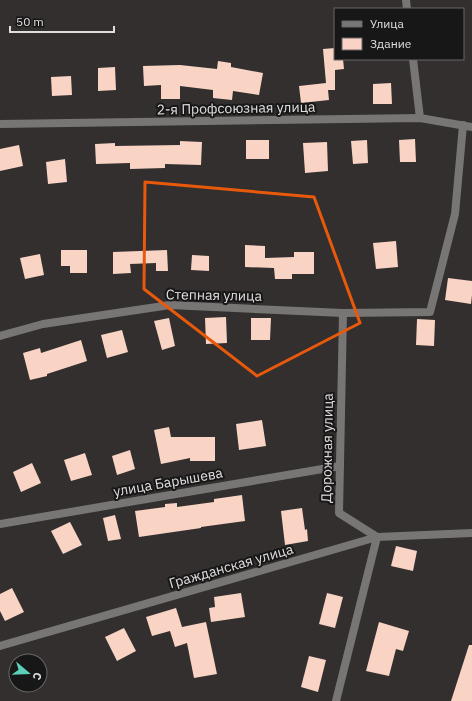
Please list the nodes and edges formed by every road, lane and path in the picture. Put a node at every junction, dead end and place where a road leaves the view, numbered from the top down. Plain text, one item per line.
1 (413, 60) edge
2 (420, 118) junction
3 (0, 124) edge
4 (463, 125) junction
5 (472, 127) edge
6 (343, 312) junction
7 (0, 336) edge
8 (340, 466) junction
9 (0, 524) edge
10 (472, 532) edge
11 (377, 537) junction
12 (0, 646) edge
13 (336, 701) edge

1 - 2 street
2 - 3 street, 2-я Профсоюзная улица
2 - 4 street, 2-я Профсоюзная улица
4 - 5 street, 2-я Профсоюзная улица
4 - 6 street, Степная улица
6 - 7 street, Степная улица
6 - 8 street, Дорожная улица
8 - 9 street, улица Барышева
8 - 11 street, Дорожная улица
10 - 11 street, Гражданская улица
11 - 12 street, Гражданская улица
11 - 13 street

